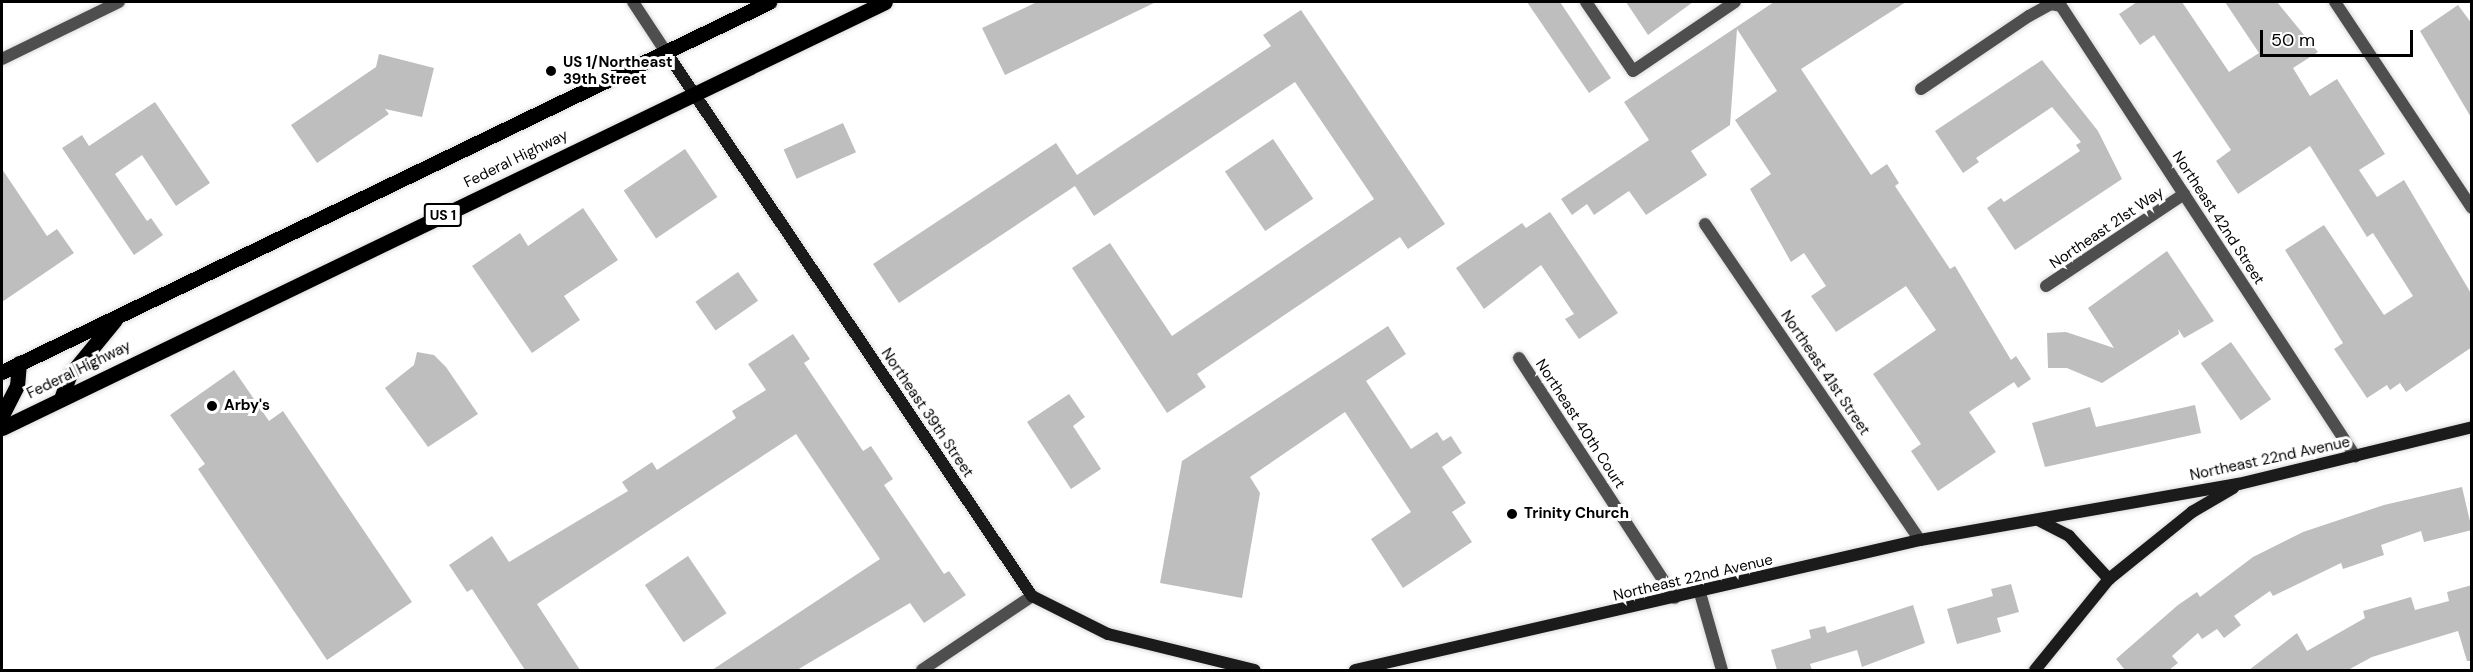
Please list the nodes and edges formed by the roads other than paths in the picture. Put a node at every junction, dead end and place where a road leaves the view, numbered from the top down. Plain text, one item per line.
1 (119, 2) edge
2 (633, 2) edge
3 (769, 2) edge
4 (885, 2) edge
5 (1586, 2) edge
6 (1735, 2) edge
7 (2335, 2) edge
8 (666, 52) junction
9 (2, 59) edge
10 (1921, 89) dead end
11 (694, 93) junction
12 (2184, 194) junction
13 (2472, 208) edge
14 (1705, 224) dead end
15 (2046, 286) dead end
16 (122, 314) junction
17 (1519, 358) dead end
18 (19, 363) junction
19 (2, 372) edge
20 (62, 399) junction
21 (2, 415) edge
22 (2472, 427) edge
23 (2, 428) edge
24 (2355, 456) junction
25 (2240, 484) junction
26 (2038, 520) junction
27 (1920, 540) junction
28 (2109, 579) junction
29 (1700, 593) junction
30 (1032, 596) junction
31 (1675, 598) junction
32 (922, 670) edge
33 (1255, 670) edge
34 (1355, 670) edge
35 (1722, 670) edge
36 (2035, 670) edge

1 - 9 street
2 - 8 street
3 - 8 main road, Federal Highway
4 - 11 main road, Federal Highway / US 1
5 - 6 street
7 - 13 street
8 - 11 street, Northeast 39th Street
8 - 16 main road, Federal Highway
10 - 12 street, Northeast 42nd Street
11 - 20 main road, Federal Highway / US 1
11 - 30 street, Northeast 39th Street
12 - 15 street, Northeast 21st Way
12 - 24 street, Northeast 42nd Street
14 - 27 street, Northeast 41st Street
16 - 18 main road, Federal Highway
16 - 20 main road
17 - 31 street, Northeast 40th Court
18 - 19 main road, Federal Highway
18 - 21 main road
20 - 23 main road, Federal Highway / US 1
22 - 24 street, Northeast 22nd Avenue
24 - 25 street, Northeast 22nd Avenue
25 - 26 street, Northeast 22nd Avenue
25 - 28 street
26 - 27 street, Northeast 22nd Avenue
26 - 28 street
27 - 29 street, Northeast 22nd Avenue
28 - 36 street
29 - 31 street, Northeast 22nd Avenue
29 - 35 street
30 - 32 street
30 - 33 street, Northeast 39th Street
31 - 34 street, Northeast 22nd Avenue

